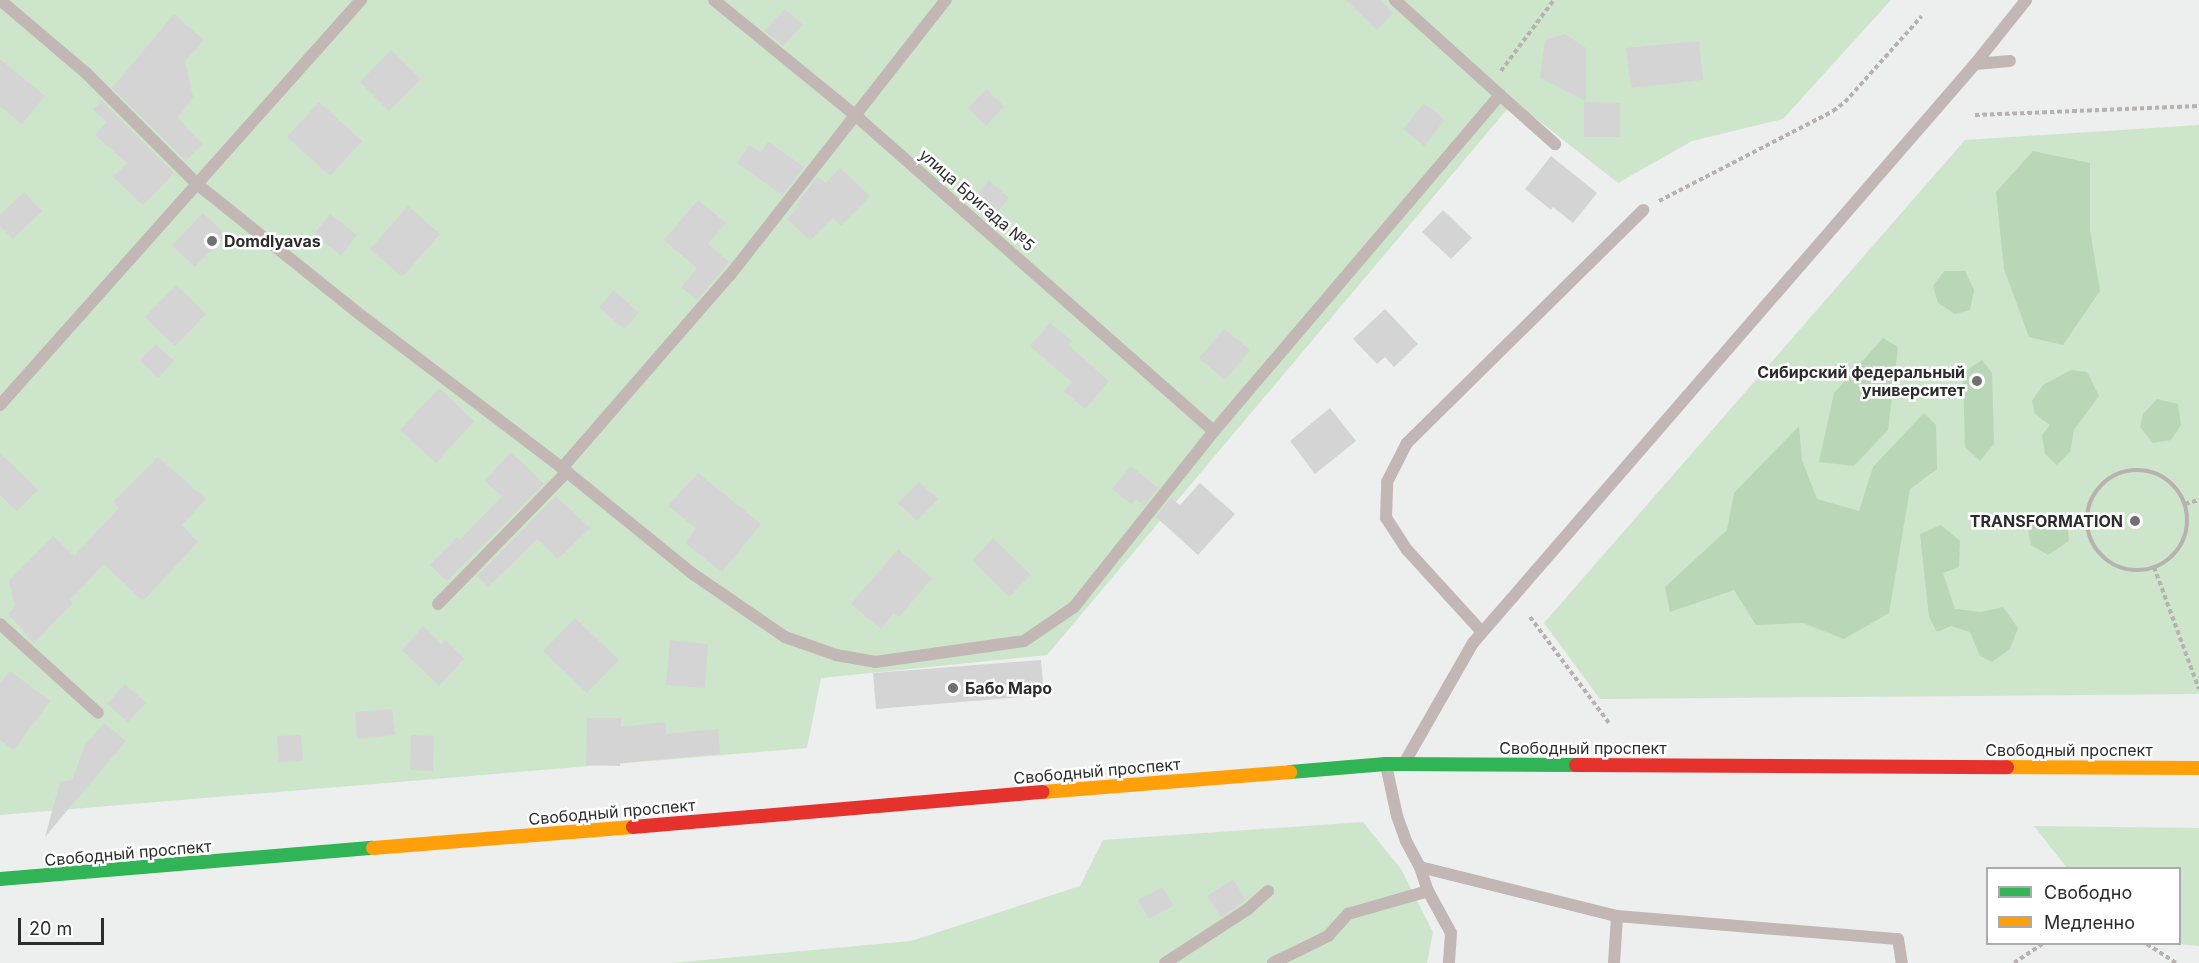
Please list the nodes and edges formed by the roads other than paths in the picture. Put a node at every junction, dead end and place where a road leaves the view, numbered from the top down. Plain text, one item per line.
1 (0, 0) edge
2 (360, 0) edge
3 (714, 0) edge
4 (946, 0) edge
5 (1395, 0) edge
6 (2026, 0) edge
7 (2010, 61) dead end
8 (1975, 64) junction
9 (1500, 95) junction
10 (855, 115) junction
11 (1555, 144) dead end
12 (197, 184) junction
13 (1643, 210) road end
14 (0, 405) edge
15 (1214, 430) junction
16 (564, 470) junction
17 (438, 604) dead end
18 (0, 624) edge
19 (1482, 632) junction
20 (98, 713) dead end
21 (1386, 764) junction
22 (1404, 764) junction
23 (2199, 768) edge
24 (1420, 867) junction
25 (0, 879) edge
26 (1268, 891) dead end
27 (1428, 891) junction
28 (1617, 916) junction
29 (1165, 963) edge
30 (1273, 963) edge
31 (1449, 963) edge
32 (1614, 963) edge
33 (1902, 963) edge

1 - 12 lane
2 - 12 lane
3 - 10 lane, улица Бригада №5
4 - 10 lane
5 - 9 lane
6 - 8 lane
7 - 8 lane
8 - 19 lane
9 - 11 lane
9 - 15 lane
10 - 15 lane, улица Бригада №5
10 - 16 lane
12 - 14 lane
12 - 16 lane
13 - 19 lane
15 - 16 lane
16 - 17 lane
18 - 20 lane
19 - 22 lane
21 - 22 main road, Свободный проспект
21 - 24 lane
21 - 25 main road, Свободный проспект
22 - 23 main road, Свободный проспект
24 - 27 lane
24 - 28 lane
26 - 29 lane
27 - 30 lane
27 - 31 lane
28 - 32 lane
28 - 33 lane

